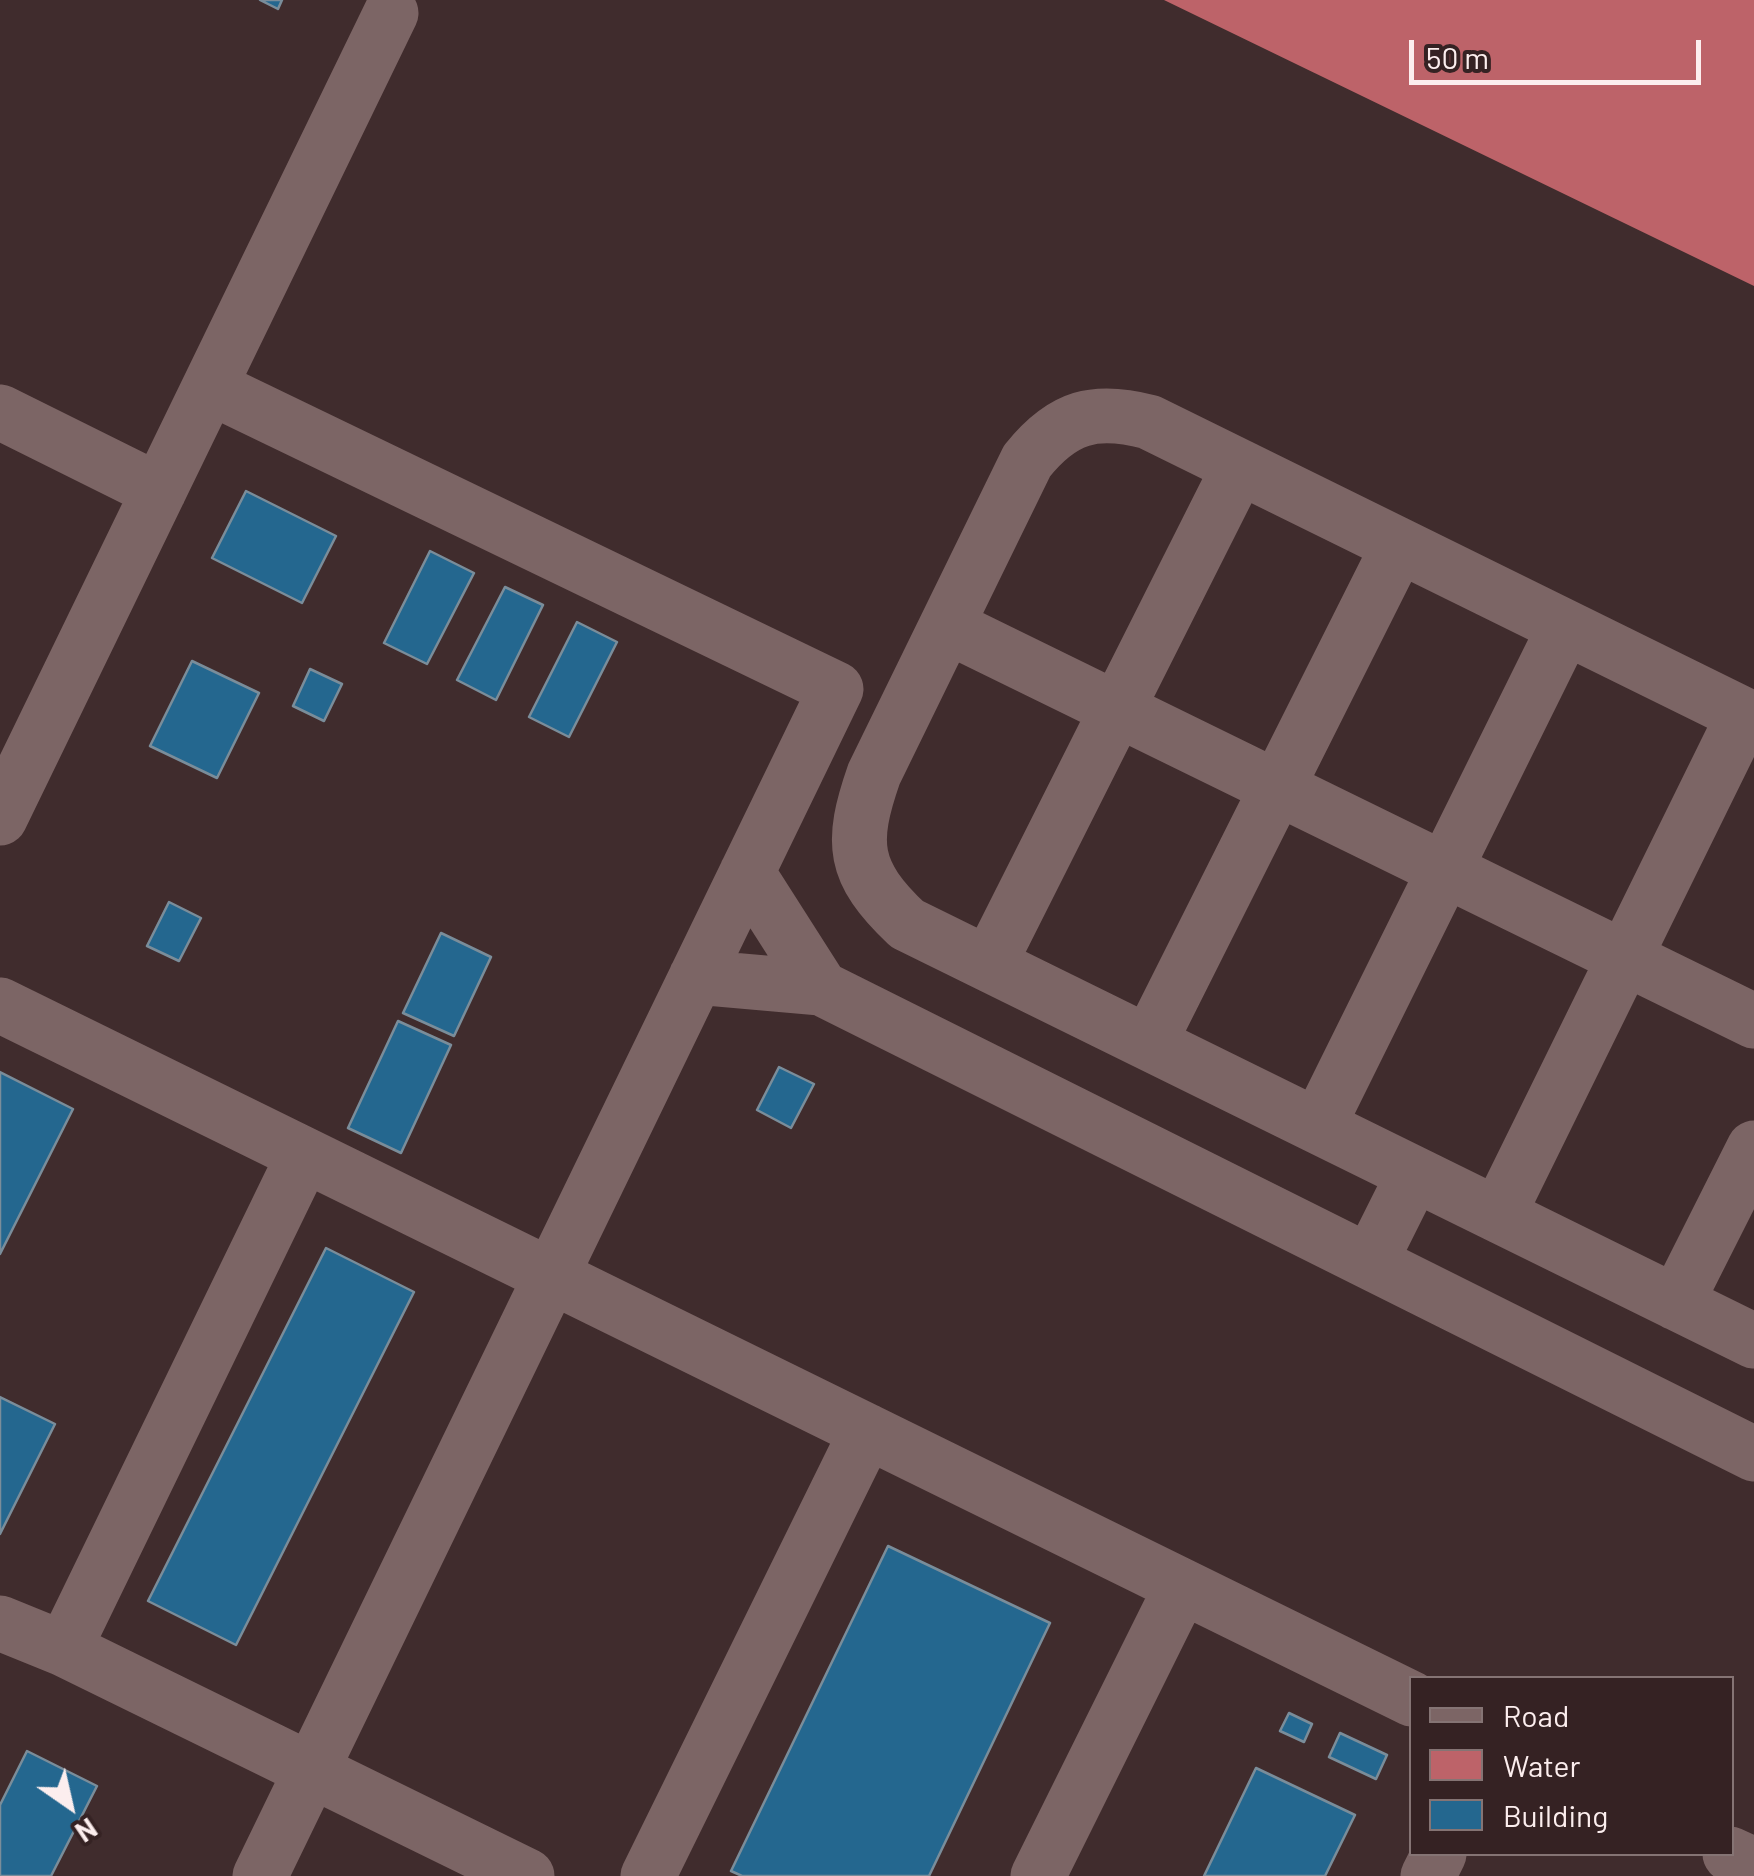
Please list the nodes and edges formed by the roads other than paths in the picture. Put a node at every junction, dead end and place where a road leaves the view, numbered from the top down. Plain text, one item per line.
1 (391, 13) dead end
2 (210, 387) junction
3 (0, 412) edge
4 (1238, 467) junction
5 (158, 491) junction
6 (1398, 545) junction
7 (947, 626) junction
8 (1565, 627) junction
9 (836, 689) junction
10 (1117, 709) junction
11 (1749, 718) edge
12 (900, 720) junction
13 (1277, 788) junction
14 (0, 818) edge
15 (1444, 870) junction
16 (747, 872) junction
17 (1625, 958) junction
18 (990, 964) junction
19 (696, 977) junction
20 (820, 988) junction
21 (0, 1004) edge
22 (1754, 1022) edge
23 (1148, 1043) junction
24 (1318, 1126) junction
25 (1754, 1148) edge
26 (304, 1154) junction
27 (1414, 1174) junction
28 (1498, 1215) junction
29 (1370, 1262) junction
30 (551, 1276) junction
31 (1676, 1303) junction
32 (1754, 1342) edge
33 (867, 1431) junction
34 (1754, 1454) edge
35 (1182, 1586) junction
36 (0, 1623) edge
37 (64, 1649) junction
38 (1409, 1697) edge
39 (311, 1772) junction
40 (260, 1876) edge
41 (527, 1876) edge
42 (648, 1876) edge
43 (1038, 1876) edge

1 - 2 lane
2 - 5 lane
2 - 9 lane
3 - 5 lane
4 - 6 lane
4 - 7 lane
4 - 10 lane
5 - 14 lane
6 - 8 lane
6 - 13 lane
7 - 10 lane
7 - 12 lane
8 - 11 lane
8 - 15 lane
9 - 12 lane
9 - 16 lane
10 - 13 lane
10 - 18 lane
11 - 17 lane
12 - 18 lane
13 - 15 lane
13 - 23 lane
15 - 17 lane
15 - 24 lane
16 - 19 lane
16 - 20 lane
17 - 22 lane
17 - 28 lane
18 - 23 lane
19 - 20 lane
19 - 30 lane
20 - 29 lane
21 - 26 lane
23 - 24 lane
24 - 27 lane
25 - 31 lane
26 - 30 lane
26 - 37 lane
27 - 28 lane
27 - 29 lane
28 - 31 lane
29 - 34 lane
30 - 33 lane
30 - 39 lane
31 - 32 lane
33 - 35 lane
33 - 42 lane
35 - 38 lane
35 - 43 lane
36 - 37 lane
37 - 39 lane
39 - 40 lane
39 - 41 lane

